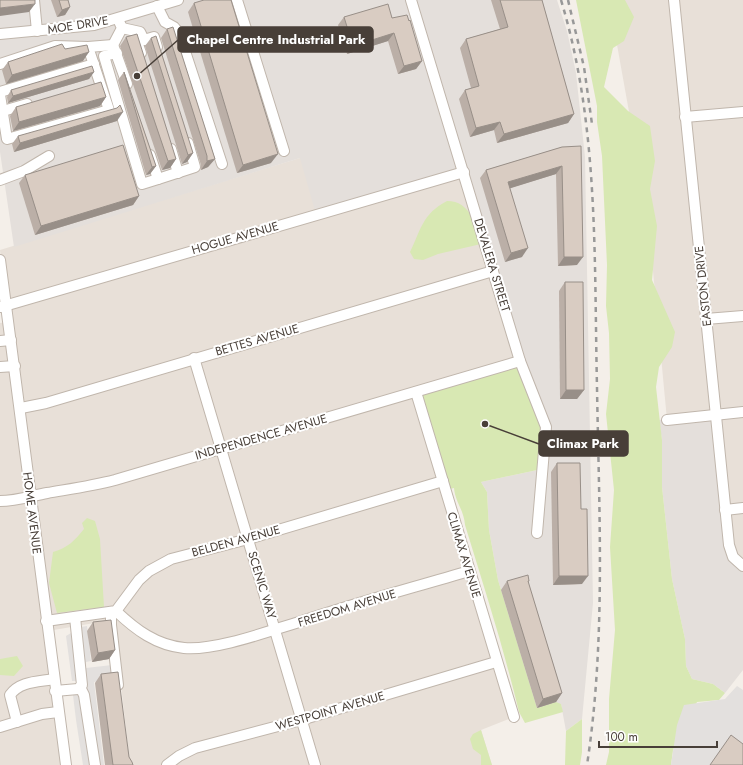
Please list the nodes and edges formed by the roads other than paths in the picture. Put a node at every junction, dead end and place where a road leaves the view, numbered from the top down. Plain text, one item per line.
1 (34, 0) edge
2 (237, 0) edge
3 (412, 0) edge
4 (674, 0) edge
5 (173, 1) edge
6 (157, 6) junction
7 (120, 23) junction
8 (37, 31) junction
9 (0, 34) edge
10 (144, 40) junction
11 (88, 47) junction
12 (115, 49) junction
13 (161, 59) edge
14 (0, 64) edge
15 (94, 64) junction
16 (144, 64) edge
17 (0, 92) edge
18 (0, 95) edge
19 (131, 97) edge
20 (40, 100) edge
21 (3, 111) junction
22 (743, 112) edge
23 (686, 117) junction
24 (184, 131) edge
25 (167, 136) edge
26 (146, 142) edge
27 (284, 151) dead end
28 (49, 156) dead end
29 (222, 164) dead end
30 (464, 172) junction
31 (178, 173) junction
32 (158, 179) junction
33 (0, 180) edge
34 (0, 267) edge
35 (493, 271) junction
36 (3, 306) edge
37 (743, 316) edge
38 (706, 319) junction
39 (11, 340) junction
40 (0, 341) edge
41 (194, 358) junction
42 (520, 360) junction
43 (15, 366) junction
44 (0, 367) edge
45 (416, 392) junction
46 (21, 408) junction
47 (743, 412) edge
48 (715, 414) junction
49 (666, 420) dead end
50 (221, 449) junction
51 (443, 481) junction
52 (30, 497) junction
53 (0, 501) edge
54 (743, 508) edge
55 (725, 510) junction
56 (537, 533) dead end
57 (248, 539) junction
58 (743, 566) edge
59 (469, 571) junction
60 (114, 611) junction
61 (74, 617) junction
62 (46, 621) junction
63 (275, 630) junction
64 (496, 662) junction
65 (54, 679) junction
66 (80, 687) junction
67 (56, 691) junction
68 (120, 695) edge
69 (58, 712) junction
70 (514, 717) dead end
71 (301, 720) junction
72 (18, 722) junction
73 (0, 727) edge
74 (66, 765) edge
75 (95, 765) edge
76 (167, 765) edge
77 (314, 765) edge

1 - 8 street
2 - 27 street
3 - 30 street, DEVALERA STREET
4 - 23 street, EASTON DRIVE
5 - 6 street, MOE DRIVE
6 - 7 street, MOE DRIVE
6 - 29 street
7 - 8 street, MOE DRIVE
7 - 10 street
7 - 12 street
8 - 9 street, MOE DRIVE
10 - 13 street
10 - 16 street
11 - 12 street
11 - 14 street
11 - 15 street
12 - 19 street
12 - 32 street
15 - 17 street
15 - 21 street
18 - 21 street
20 - 21 street
22 - 23 street
23 - 38 street, EASTON DRIVE
24 - 31 street
25 - 31 street
26 - 32 street
28 - 33 street
30 - 35 street, DEVALERA STREET
30 - 36 street, HOGUE AVENUE
31 - 32 street
34 - 36 street, HOME AVENUE
35 - 41 street, BETTES AVENUE
35 - 42 street, DEVALERA STREET
36 - 39 street, HOME AVENUE
37 - 38 street
38 - 48 street, EASTON DRIVE
39 - 40 street
39 - 43 street, HOME AVENUE
41 - 46 street, BETTES AVENUE
41 - 50 street, SCENIC WAY
42 - 45 street, INDEPENDENCE AVENUE
42 - 56 street, DEVALERA STREET
43 - 44 street
43 - 46 street, HOME AVENUE
45 - 50 street, INDEPENDENCE AVENUE
45 - 51 street, CLIMAX AVENUE
46 - 52 street, HOME AVENUE
47 - 48 street
48 - 49 street
48 - 55 street, EASTON DRIVE
50 - 52 street, INDEPENDENCE AVENUE
50 - 57 street, SCENIC WAY
51 - 57 street, BELDEN AVENUE
51 - 59 street, CLIMAX AVENUE
52 - 53 street, INDEPENDENCE AVENUE
52 - 62 street, HOME AVENUE
54 - 55 street
55 - 58 street, EASTON DRIVE
57 - 60 street, BELDEN AVENUE
57 - 63 street, SCENIC WAY
59 - 63 street, FREEDOM AVENUE
59 - 64 street, CLIMAX AVENUE
60 - 61 street
60 - 63 street, FREEDOM AVENUE
60 - 68 street
61 - 62 street
61 - 66 street
62 - 65 street, HOME AVENUE
63 - 71 street, SCENIC WAY
64 - 70 street, CLIMAX AVENUE
64 - 71 street, WESTPOINT AVENUE
65 - 67 street, HOME AVENUE
65 - 72 street
66 - 67 street
66 - 75 street
67 - 69 street, HOME AVENUE
69 - 72 street
69 - 74 street, HOME AVENUE
71 - 76 street, WESTPOINT AVENUE
71 - 77 street, SCENIC WAY
72 - 73 street

